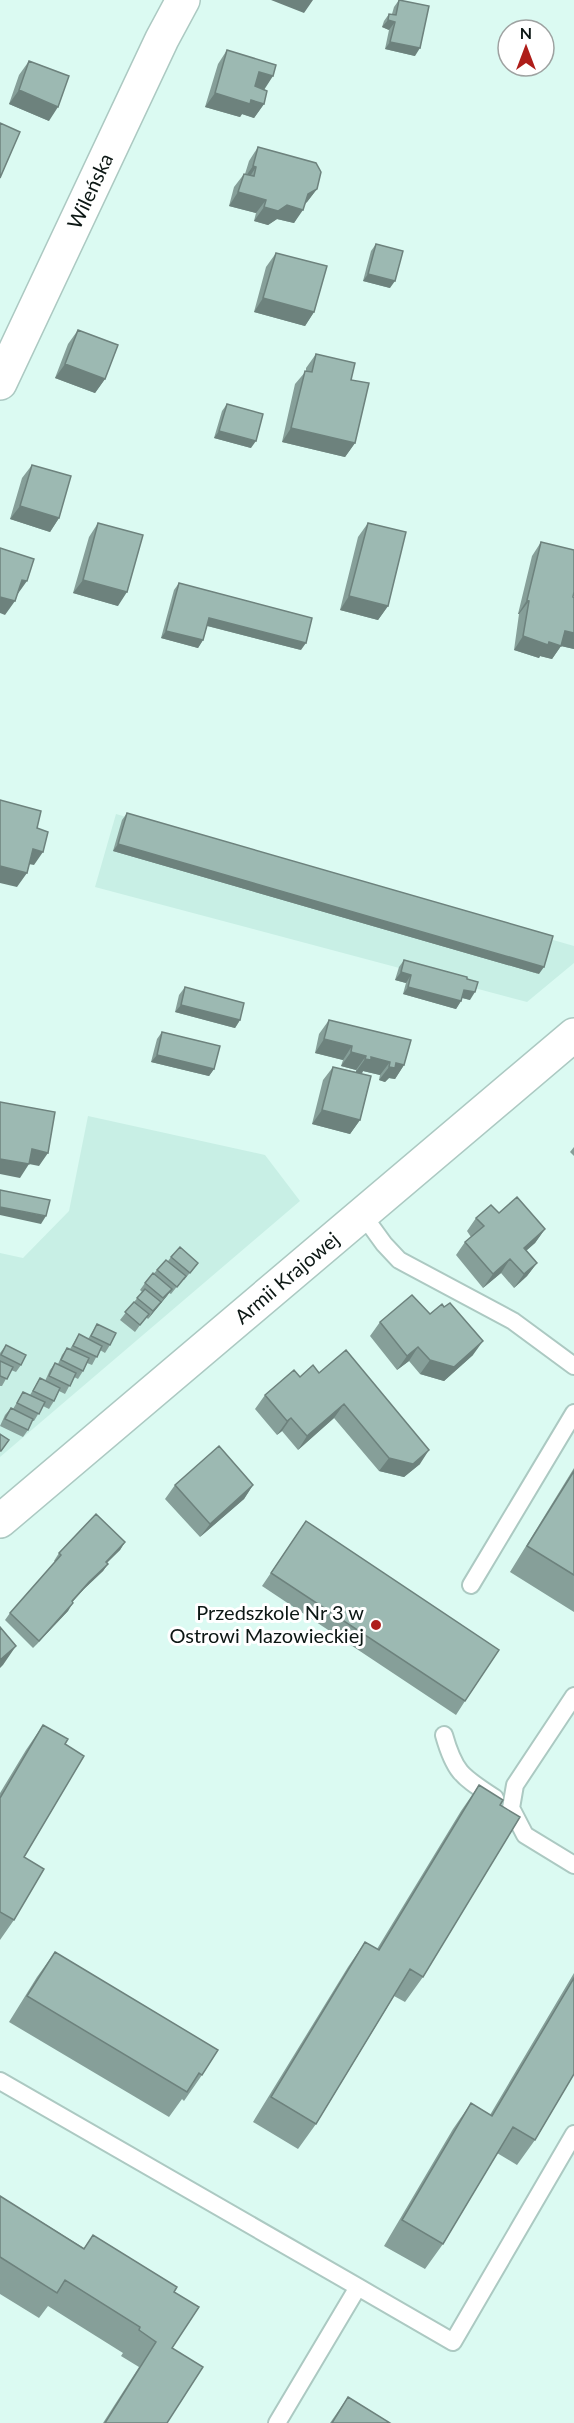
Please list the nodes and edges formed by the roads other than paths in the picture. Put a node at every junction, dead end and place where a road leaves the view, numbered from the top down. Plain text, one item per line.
1 (183, 0) edge
2 (0, 383) edge
3 (574, 1035) edge
4 (363, 1215) junction
5 (574, 1366) edge
6 (574, 1413) edge
7 (0, 1521) edge
8 (471, 1585) dead end
9 (574, 1696) edge
10 (444, 1735) dead end
11 (511, 1808) junction
12 (574, 1865) edge
13 (0, 2081) edge
14 (574, 2134) edge
15 (358, 2287) junction
16 (277, 2423) edge

1 - 2 main road, Wileńska
3 - 4 main road, Armii Krajowej
4 - 5 lane
4 - 7 main road, Armii Krajowej
6 - 8 lane
9 - 11 lane
10 - 11 lane
11 - 12 lane
13 - 15 lane
14 - 15 lane
15 - 16 lane

